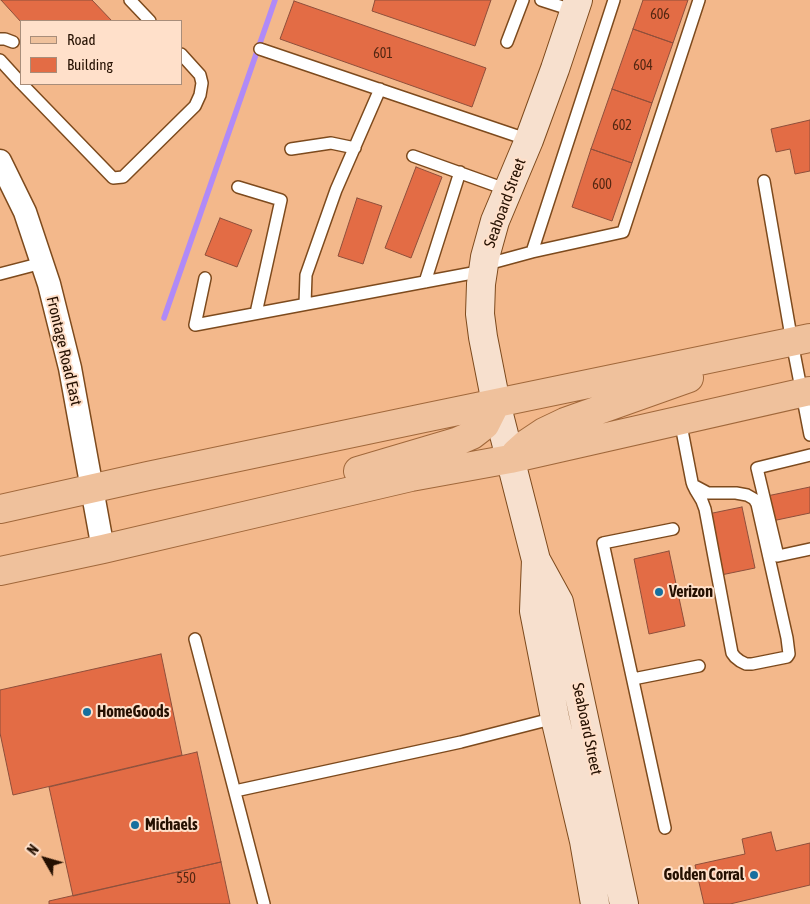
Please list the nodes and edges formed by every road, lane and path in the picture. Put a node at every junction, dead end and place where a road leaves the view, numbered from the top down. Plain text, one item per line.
1 (130, 0) edge
2 (523, 0) edge
3 (541, 0) edge
4 (614, 0) edge
5 (699, 0) edge
6 (576, 6) edge
7 (149, 20) edge
8 (0, 39) edge
9 (13, 42) dead end
10 (507, 42) dead end
11 (260, 49) dead end
12 (182, 55) edge
13 (0, 62) edge
14 (20, 80) edge
15 (25, 85) edge
16 (380, 90) junction
17 (529, 140) junction
18 (355, 148) junction
19 (291, 149) dead end
20 (414, 156) dead end
21 (0, 161) edge
22 (460, 172) junction
23 (764, 181) dead end
24 (238, 187) dead end
25 (508, 190) junction
26 (532, 252) junction
27 (42, 264) junction
28 (483, 268) junction
29 (0, 274) edge
30 (205, 278) dead end
31 (425, 282) junction
32 (305, 304) junction
33 (256, 314) junction
34 (795, 341) edge
35 (806, 392) edge
36 (496, 403) junction
37 (680, 420) junction
38 (810, 435) edge
39 (810, 455) edge
40 (510, 459) junction
41 (693, 485) junction
42 (91, 488) junction
43 (0, 509) edge
44 (245, 515) junction
45 (673, 529) dead end
46 (103, 549) junction
47 (810, 549) edge
48 (536, 560) junction
49 (0, 571) edge
50 (195, 639) dead end
51 (699, 666) dead end
52 (633, 679) junction
53 (555, 718) junction
54 (234, 791) junction
55 (665, 828) dead end
56 (264, 904) edge
57 (595, 904) edge
58 (624, 904) edge

1 - 7 lane
2 - 10 lane
3 - 6 lane
4 - 26 lane
5 - 26 lane
6 - 17 street, Seaboard Street
8 - 9 lane
11 - 16 lane
12 - 15 lane
13 - 14 lane
16 - 17 lane
16 - 18 lane
17 - 25 street, Seaboard Street
18 - 19 lane
18 - 32 lane
20 - 22 lane
21 - 27 street, Frontage Road East
22 - 25 lane
22 - 31 lane
23 - 34 lane
24 - 33 lane
25 - 28 street, Seaboard Street
26 - 28 lane
27 - 29 lane
27 - 42 street, Frontage Road East
28 - 31 lane
28 - 36 street, Seaboard Street
30 - 33 lane
31 - 32 lane
32 - 33 lane
34 - 35 lane
34 - 36 main road
34 - 40 main road
35 - 37 main road
35 - 38 lane
36 - 40 street, Seaboard Street
36 - 42 main road
36 - 44 main road
37 - 40 main road
37 - 41 lane
39 - 47 lane
40 - 44 main road
40 - 48 street, Seaboard Street
41 - 41 lane
42 - 43 main road
42 - 46 street, Frontage Road East
44 - 46 main road
45 - 52 lane
46 - 49 main road
48 - 53 street, Seaboard Street
48 - 58 street, Seaboard Street
50 - 54 lane
51 - 52 lane
52 - 55 lane
53 - 54 lane
53 - 57 street, Seaboard Street
54 - 56 lane

